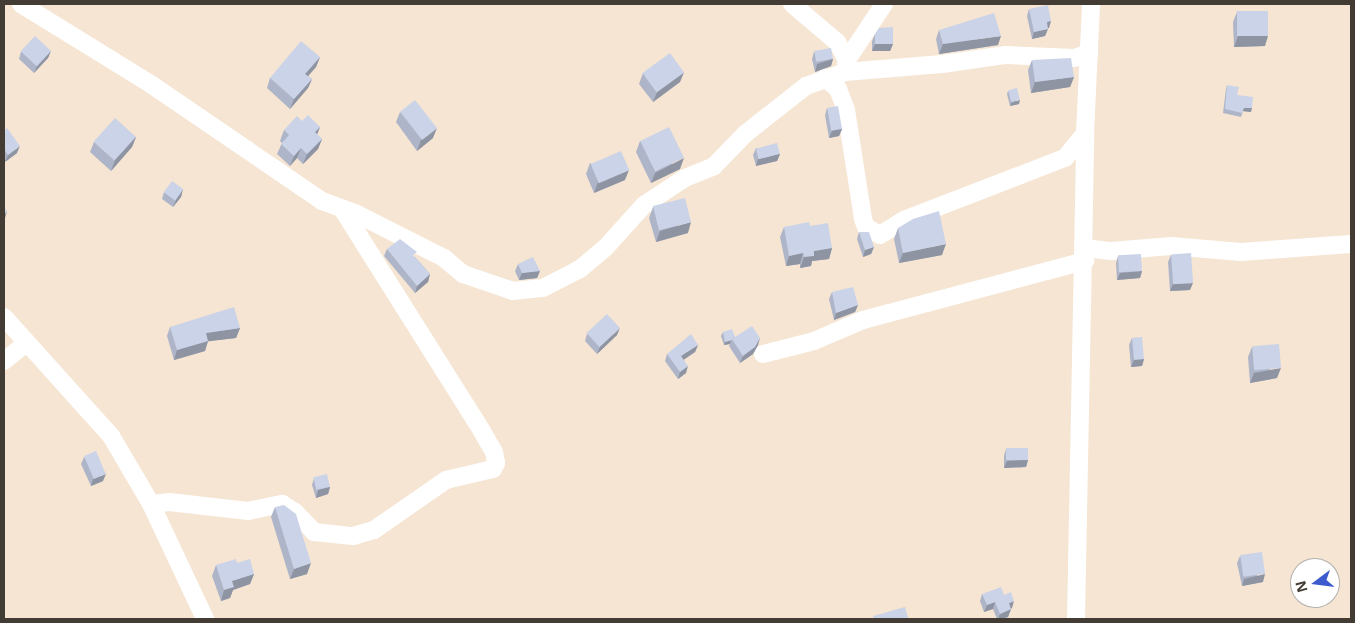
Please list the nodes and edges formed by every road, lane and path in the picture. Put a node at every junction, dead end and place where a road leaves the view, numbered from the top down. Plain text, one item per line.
1 (21, 4) edge
2 (792, 4) edge
3 (884, 4) edge
4 (1091, 4) edge
5 (1089, 53) junction
6 (846, 66) junction
7 (825, 78) junction
8 (1085, 133) junction
9 (342, 210) junction
10 (1351, 244) edge
11 (1085, 254) junction
12 (4, 317) edge
13 (26, 343) junction
14 (763, 354) dead end
15 (4, 361) edge
16 (151, 504) junction
17 (205, 619) edge
18 (1076, 619) edge

1 - 9 street
2 - 6 street
3 - 6 street
4 - 5 street
5 - 6 street
5 - 8 street
6 - 7 street
7 - 8 street
7 - 9 street
8 - 11 street
9 - 16 street
10 - 11 street
11 - 14 street
11 - 18 street
12 - 13 street
13 - 15 street
13 - 16 street
16 - 17 street

